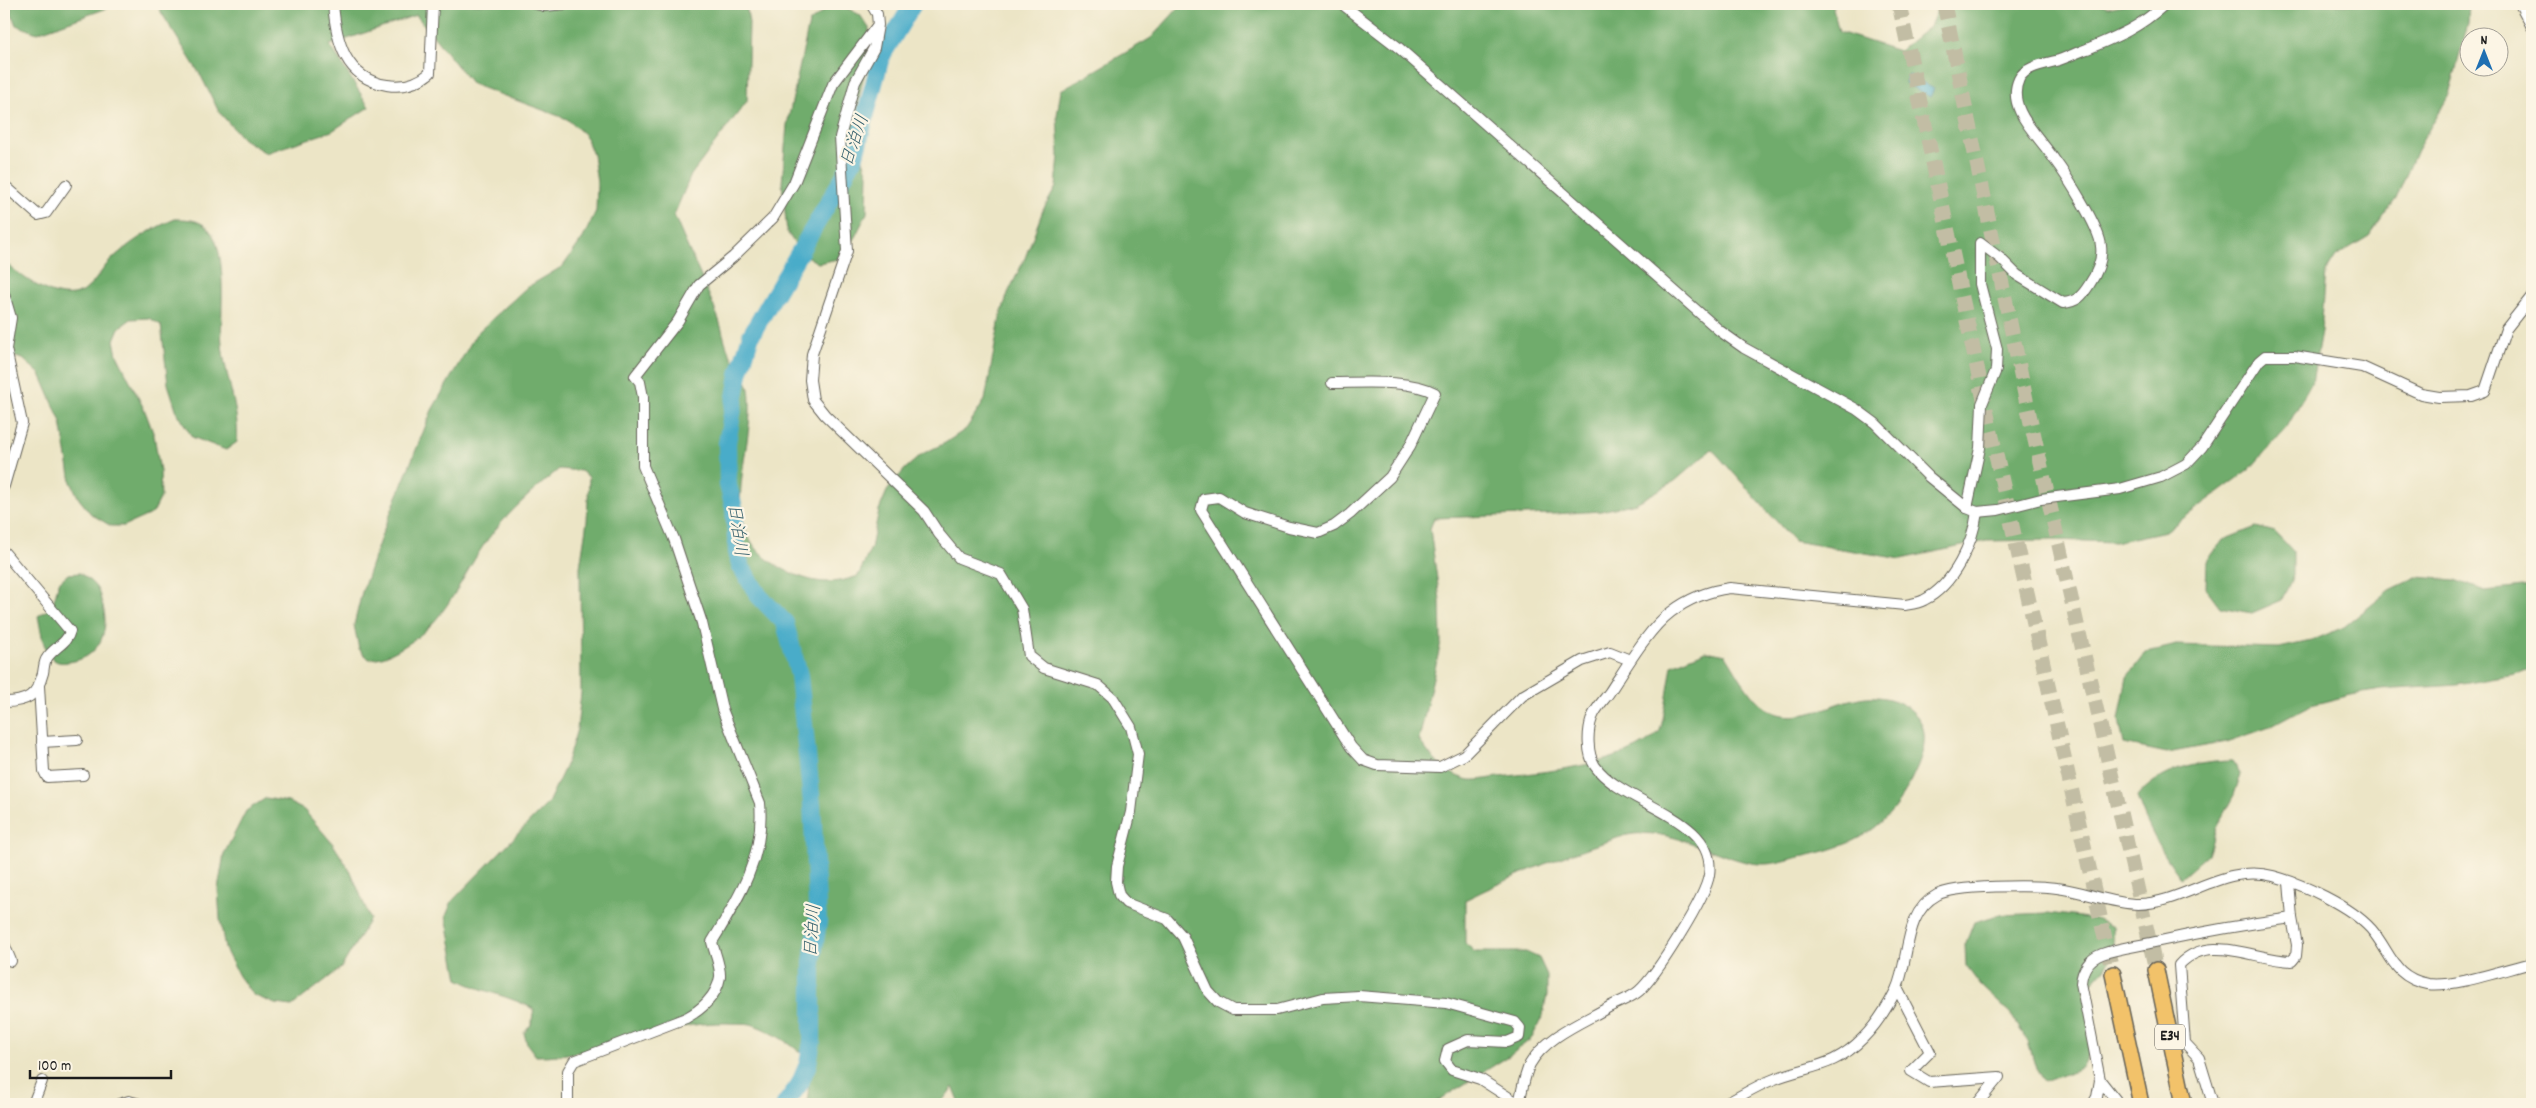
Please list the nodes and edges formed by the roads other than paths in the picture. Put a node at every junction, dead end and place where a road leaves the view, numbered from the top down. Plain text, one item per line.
1 (332, 4) edge
2 (433, 4) edge
3 (536, 4) edge
4 (566, 4) edge
5 (871, 4) edge
6 (1342, 4) edge
7 (2165, 4) edge
8 (2520, 4) edge
9 (878, 25) junction
10 (2532, 26) edge
11 (4, 185) edge
12 (66, 185) dead end
13 (4, 294) edge
14 (2532, 296) edge
15 (1332, 383) dead end
16 (4, 486) edge
17 (1972, 510) junction
18 (4, 552) edge
19 (1630, 660) junction
20 (38, 686) junction
21 (4, 702) edge
22 (77, 740) dead end
23 (42, 742) junction
24 (83, 775) dead end
25 (2289, 882) junction
26 (2292, 918) junction
27 (4, 944) edge
28 (12, 961) dead end
29 (2532, 963) edge
30 (2156, 970) tunnel mouth
31 (2113, 974) tunnel mouth
32 (1897, 988) junction
33 (2100, 1080) junction
34 (42, 1081) dead end
35 (33, 1104) edge
36 (119, 1104) edge
37 (140, 1104) edge
38 (568, 1104) edge
39 (1725, 1104) edge
40 (1977, 1104) edge
41 (2093, 1104) edge
42 (2119, 1104) edge
43 (2142, 1104) edge
44 (2184, 1104) edge
45 (2213, 1104) edge

1 - 2 street
3 - 4 street
5 - 9 street
6 - 17 street
7 - 17 street
8 - 10 street
9 - 19 street
9 - 38 street
11 - 12 street
13 - 16 street
14 - 17 street
15 - 19 street
17 - 19 street
18 - 20 street
20 - 21 street
20 - 23 street
22 - 23 street
23 - 24 street
25 - 26 street
25 - 29 street
25 - 32 street
26 - 33 street
26 - 45 street
27 - 28 street
30 - 44 highway, E34
31 - 43 highway
32 - 39 street
32 - 40 street
33 - 41 street
33 - 42 street
34 - 35 street
36 - 37 street

